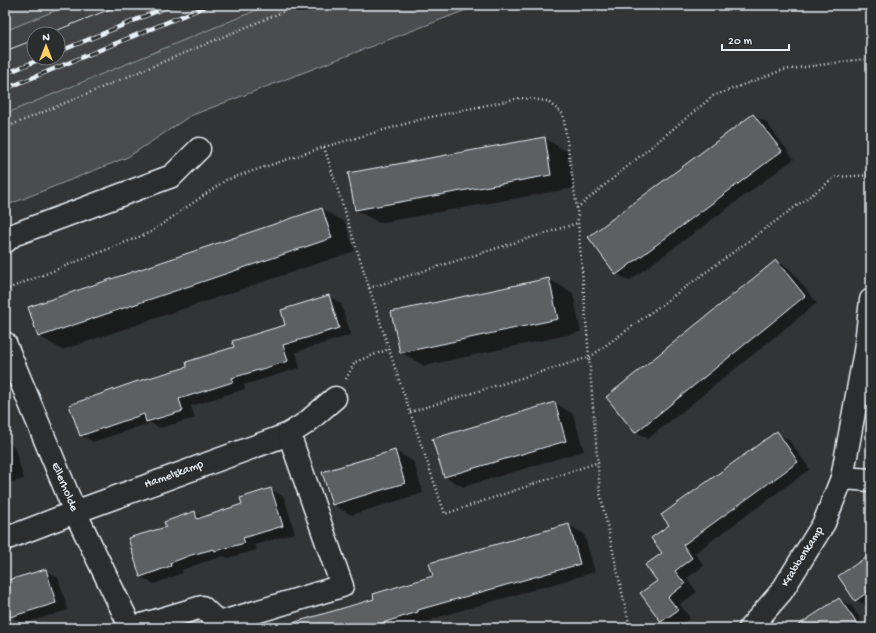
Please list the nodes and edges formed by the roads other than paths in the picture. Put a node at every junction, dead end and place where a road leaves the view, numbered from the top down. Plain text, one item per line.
1 (199, 149) dead end
2 (5, 242) edge
3 (871, 300) edge
4 (5, 342) edge
5 (335, 398) road end
6 (289, 434) junction
7 (842, 478) junction
8 (871, 480) edge
9 (75, 512) junction
10 (5, 539) edge
11 (131, 628) edge
12 (750, 628) edge

1 - 2 street
3 - 7 street, Krabbenkamp
4 - 9 street, Ellerholde
5 - 6 street, Hamelskamp
6 - 9 street, Hamelskamp
6 - 11 street
7 - 8 street
7 - 12 street, Krabbenkamp
9 - 10 street, Hamelskamp
9 - 11 street, Ellerholde

